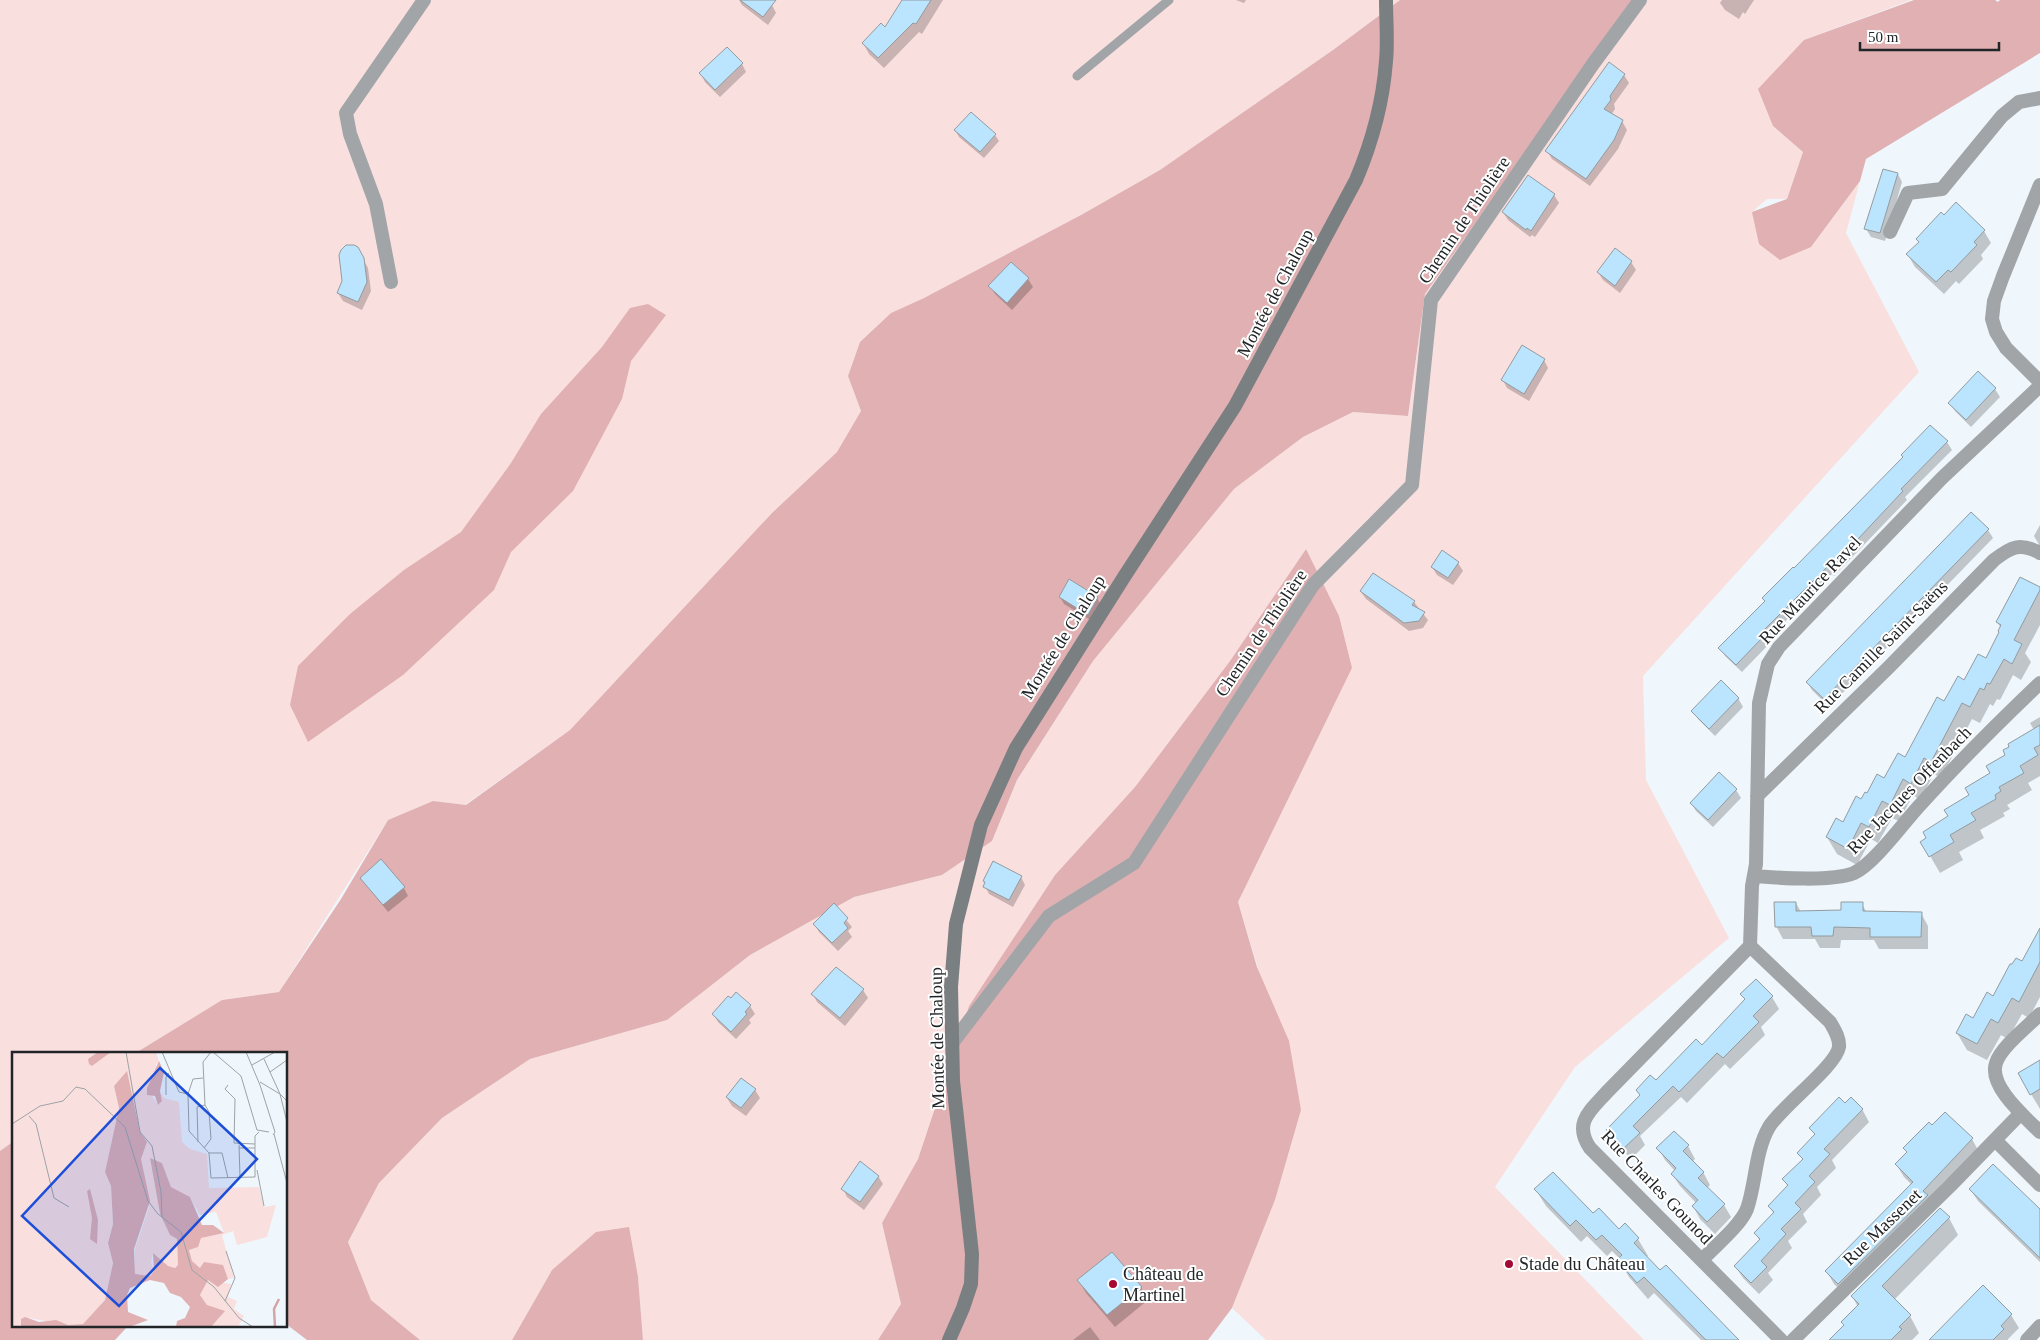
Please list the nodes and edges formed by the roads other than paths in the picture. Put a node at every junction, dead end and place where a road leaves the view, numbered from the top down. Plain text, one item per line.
1 (424, 0) edge
2 (1169, 0) edge
3 (1386, 0) edge
4 (1640, 0) edge
5 (1078, 76) dead end
6 (2040, 98) edge
7 (2040, 185) edge
8 (1890, 232) dead end
9 (391, 282) dead end
10 (2040, 382) edge
11 (2040, 386) edge
12 (2040, 554) edge
13 (2040, 682) edge
14 (1757, 796) junction
15 (1755, 876) junction
16 (1750, 946) junction
17 (2040, 1014) edge
18 (953, 1042) junction
19 (2020, 1113) junction
20 (2040, 1132) edge
21 (1995, 1140) junction
22 (2040, 1185) edge
23 (1702, 1260) junction
24 (2040, 1326) edge
25 (949, 1340) edge
26 (1781, 1340) edge
27 (1793, 1340) edge
28 (2027, 1340) edge

1 - 9 street
2 - 5 lane
3 - 18 main road, Montée de Chaloup
4 - 18 street, Chemin de Thiolière
6 - 8 street
7 - 10 street
11 - 14 street, Rue Maurice Ravel
12 - 14 street, Rue Camille Saint-Saëns
13 - 15 street, Rue Jacques Offenbach
14 - 15 street, Rue Maurice Ravel
15 - 16 street, Rue Maurice Ravel
16 - 23 street
16 - 23 street, Rue Charles Gounod
17 - 19 street
18 - 25 main road, Montée de Chaloup
19 - 20 street
19 - 21 street, Rue Massenet
21 - 22 street
21 - 27 street, Rue Massenet
23 - 26 street, Rue Charles Gounod
24 - 28 street

